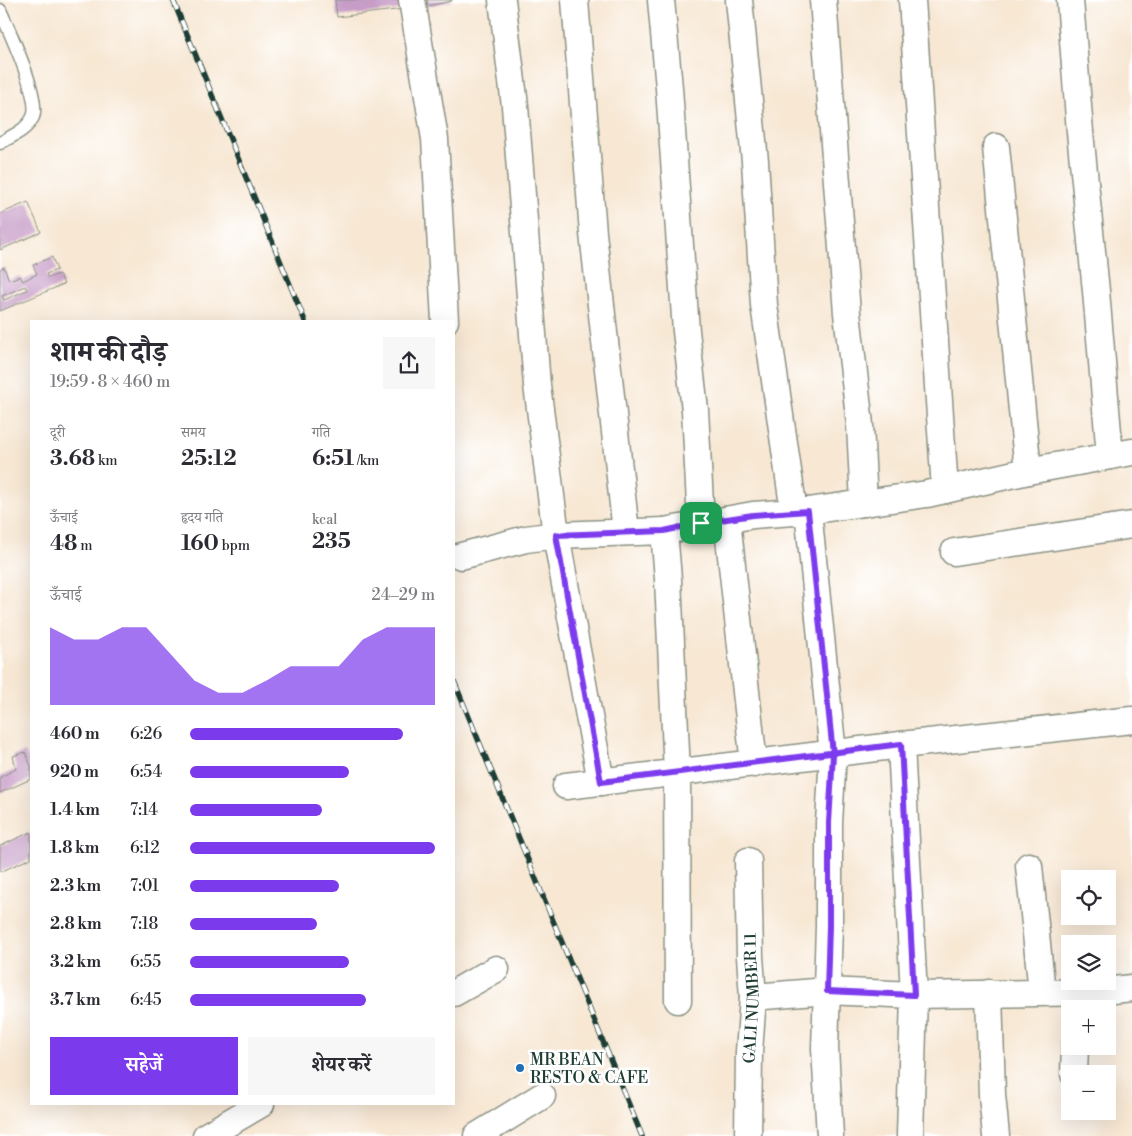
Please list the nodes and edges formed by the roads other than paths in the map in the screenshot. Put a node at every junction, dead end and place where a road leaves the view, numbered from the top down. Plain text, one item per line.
1 (412, 0) edge
2 (502, 0) edge
3 (576, 0) edge
4 (661, 0) edge
5 (739, 0) edge
6 (822, 0) edge
7 (912, 0) edge
8 (1070, 0) edge
9 (0, 10) edge
10 (0, 143) edge
11 (996, 147) dead end
12 (445, 320) edge
13 (1126, 458) edge
14 (1028, 471) junction
15 (945, 490) junction
16 (864, 503) junction
17 (801, 511) junction
18 (727, 520) junction
19 (701, 523) junction
20 (1132, 526) edge
21 (664, 531) junction
22 (626, 532) junction
23 (556, 535) junction
24 (954, 552) dead end
25 (461, 556) dead end
26 (1132, 720) edge
27 (901, 744) junction
28 (833, 754) junction
29 (754, 764) junction
30 (677, 773) junction
31 (601, 782) junction
32 (566, 786) dead end
33 (748, 861) dead end
34 (1029, 866) dead end
35 (496, 969) dead end
36 (1132, 988) edge
37 (827, 991) junction
38 (455, 992) edge
39 (1042, 992) junction
40 (989, 993) junction
41 (914, 995) junction
42 (752, 997) junction
43 (678, 1000) dead end
44 (1078, 1000) edge
45 (542, 1096) dead end
46 (260, 1105) edge
47 (206, 1136) edge
48 (476, 1136) edge
49 (748, 1136) edge
50 (830, 1136) edge
51 (910, 1136) edge
52 (996, 1136) edge

1 - 12 street
2 - 23 street
3 - 22 street
4 - 19 street
5 - 17 street
6 - 16 street
7 - 15 street
8 - 13 street
9 - 10 lane
11 - 14 street
13 - 14 street
14 - 15 street
15 - 16 street
16 - 17 street
17 - 18 street
17 - 28 street
18 - 19 street
18 - 29 street
19 - 21 street
20 - 24 street
21 - 22 street
21 - 30 street
22 - 23 street
23 - 25 street
23 - 31 street
26 - 27 street
27 - 28 street
27 - 41 street
28 - 29 street
28 - 37 street
29 - 30 street
30 - 31 street
30 - 43 street
31 - 32 street
33 - 42 street, GALI NUMBER 11
34 - 39 street
35 - 38 street
36 - 44 street
37 - 41 street
37 - 42 street
37 - 50 street
39 - 40 street
39 - 44 street
40 - 41 street
40 - 52 street
41 - 51 street
42 - 49 street, GALI NUMBER 11
45 - 48 street
46 - 47 street

